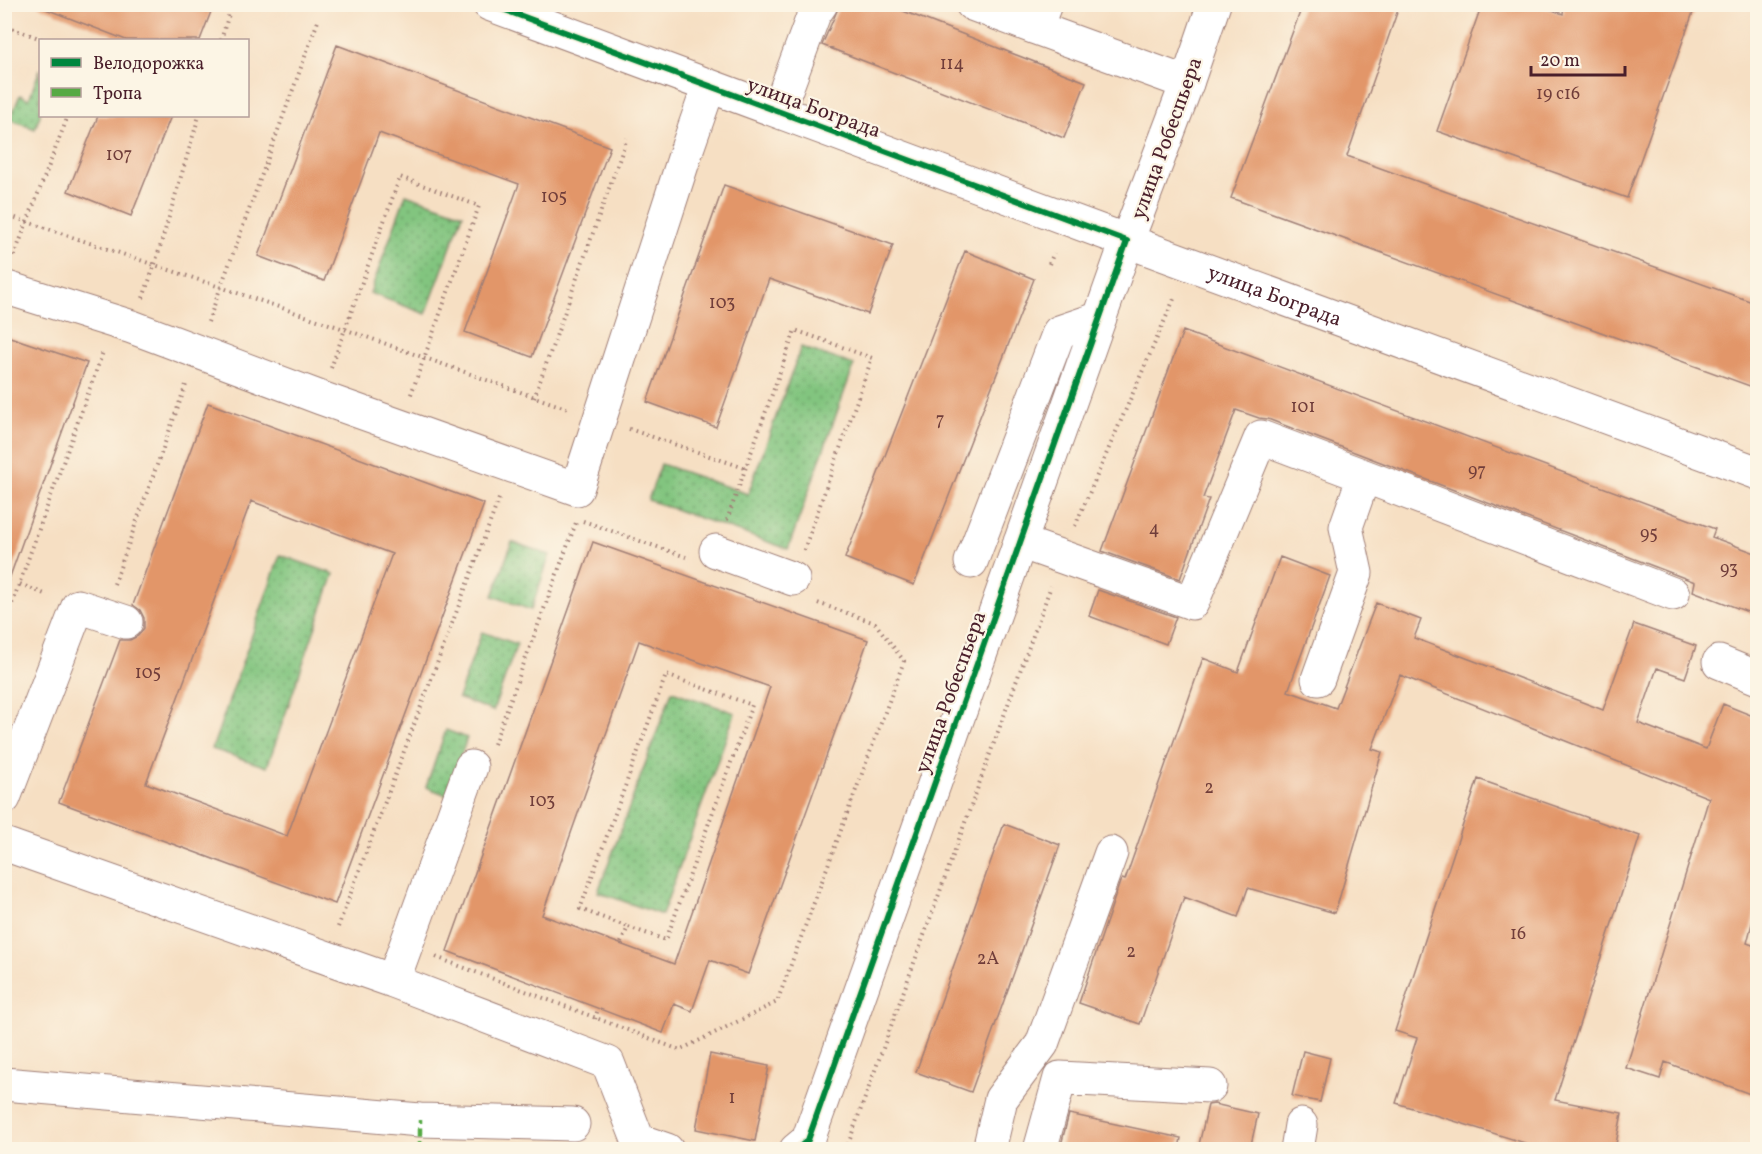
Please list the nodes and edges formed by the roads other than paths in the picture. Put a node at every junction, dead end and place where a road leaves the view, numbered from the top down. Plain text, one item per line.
1 (489, 4) edge
2 (821, 4) edge
3 (972, 4) edge
4 (1215, 4) edge
5 (1041, 16) edge
6 (1187, 83) junction
7 (709, 86) junction
8 (778, 111) junction
9 (1128, 241) junction
10 (8, 274) edge
11 (1100, 318) junction
12 (1758, 473) edge
13 (1364, 476) junction
14 (1020, 542) junction
15 (716, 551) road end
16 (971, 562) dead end
17 (793, 579) road end
18 (1673, 594) dead end
19 (115, 618) road end
20 (1719, 662) dead end
21 (1758, 678) edge
22 (1318, 679) dead end
23 (481, 760) road end
24 (4, 798) edge
25 (4, 844) edge
26 (1111, 853) dead end
27 (393, 981) junction
28 (4, 1084) edge
29 (1210, 1086) dead end
30 (573, 1124) dead end
31 (667, 1149) edge
32 (796, 1149) edge
33 (989, 1149) edge
34 (1040, 1149) edge

1 - 7 street, улица Бограда
2 - 8 street
3 - 5 street
4 - 6 street, улица Робеспьера
5 - 6 street
6 - 9 street, улица Робеспьера
7 - 8 street, улица Бограда
7 - 10 street
8 - 9 street, улица Бограда
9 - 11 street, улица Робеспьера
9 - 12 street, улица Бограда
11 - 14 street, улица Робеспьера
11 - 16 street
13 - 14 street
13 - 18 street
13 - 22 street
14 - 32 street, улица Робеспьера
15 - 17 street
19 - 24 street
20 - 21 street
23 - 27 street
25 - 27 street
26 - 33 street
27 - 31 street
28 - 30 street
29 - 34 street

